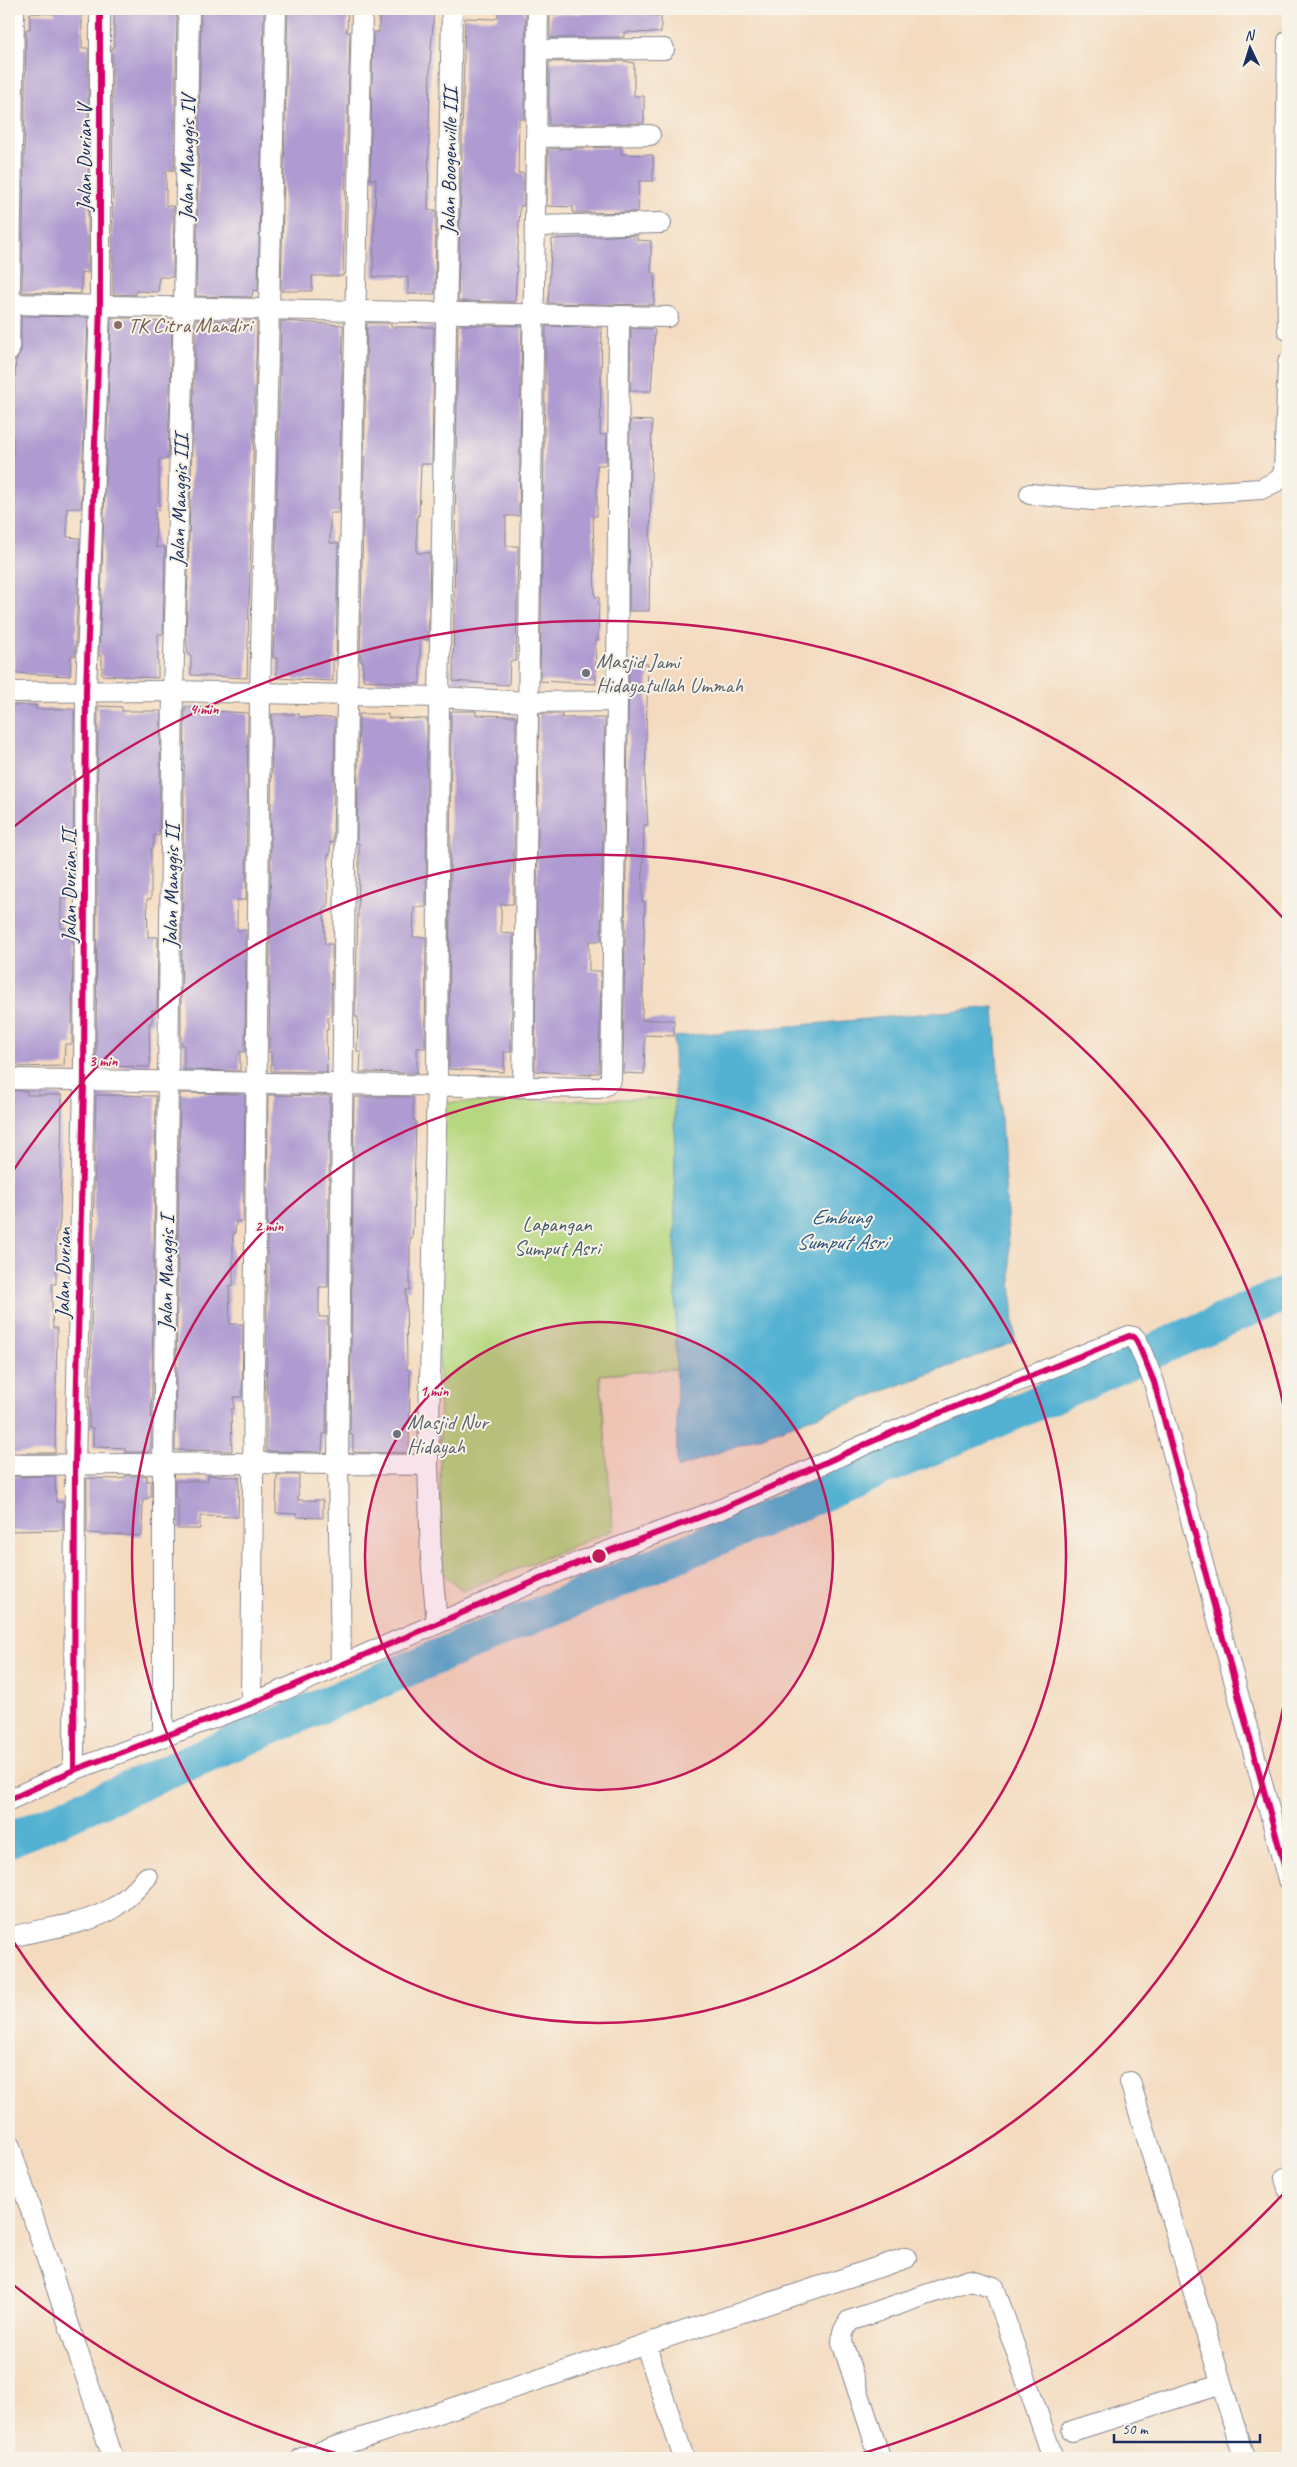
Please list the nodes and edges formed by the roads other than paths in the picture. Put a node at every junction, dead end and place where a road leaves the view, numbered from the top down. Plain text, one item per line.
1 (14, 9) edge
2 (100, 9) edge
3 (189, 9) edge
4 (276, 9) edge
5 (362, 9) edge
6 (452, 9) edge
7 (538, 9) edge
8 (1288, 41) edge
9 (664, 49) dead end
10 (538, 50) junction
11 (650, 135) dead end
12 (537, 137) junction
13 (1287, 179) edge
14 (660, 223) dead end
15 (537, 226) junction
16 (9, 304) edge
17 (100, 307) junction
18 (184, 308) junction
19 (270, 310) junction
20 (354, 311) junction
21 (446, 313) junction
22 (534, 313) junction
23 (618, 317) junction
24 (668, 317) dead end
25 (1288, 330) edge
26 (9, 351) edge
27 (1288, 363) edge
28 (1030, 494) dead end
29 (86, 691) junction
30 (173, 691) junction
31 (9, 692) edge
32 (260, 694) junction
33 (347, 696) junction
34 (439, 697) junction
35 (526, 702) junction
36 (617, 702) junction
37 (9, 1079) edge
38 (168, 1081) junction
39 (84, 1082) junction
40 (256, 1083) junction
41 (342, 1084) junction
42 (437, 1086) junction
43 (523, 1086) junction
44 (252, 1463) junction
45 (338, 1464) junction
46 (9, 1465) edge
47 (75, 1466) junction
48 (163, 1466) junction
49 (428, 1466) junction
50 (437, 1622) junction
51 (342, 1665) junction
52 (251, 1704) junction
53 (162, 1736) junction
54 (74, 1770) junction
55 (9, 1800) edge
56 (147, 1878) dead end
57 (1288, 1880) edge
58 (9, 1938) edge
59 (1130, 2082) dead end
60 (9, 2144) edge
61 (13, 2172) edge
62 (906, 2258) dead end
63 (646, 2346) junction
64 (1221, 2384) junction
65 (1072, 2431) dead end
66 (350, 2451) edge
67 (113, 2458) edge
68 (302, 2458) edge
69 (684, 2458) edge
70 (880, 2458) edge
71 (1052, 2458) edge
72 (1244, 2458) edge

1 - 16 street
2 - 17 street, Jalan Durian V
3 - 18 street, Jalan Manggis IV
4 - 19 street
5 - 20 street
6 - 21 street, Jalan Boogenville III
7 - 10 street
8 - 13 street
9 - 10 street
10 - 12 street
11 - 12 street
12 - 15 street
13 - 25 street
14 - 15 street
15 - 22 street
16 - 17 street
16 - 26 street
17 - 18 street
17 - 29 street, Jalan Durian V
18 - 19 street
18 - 30 street, Jalan Manggis III
19 - 20 street
19 - 32 street
20 - 21 street
20 - 33 street
21 - 22 street
21 - 34 street, Jalan Boogenville III
22 - 23 street
22 - 35 street
23 - 24 street
23 - 36 street
27 - 28 street
29 - 30 street
29 - 31 street
29 - 39 street, Jalan Durian II
30 - 32 street
30 - 38 street, Jalan Manggis II
32 - 33 street
32 - 40 street
33 - 34 street
33 - 41 street
34 - 35 street
34 - 42 street, Jalan Boogenville III
35 - 36 street
35 - 43 street
36 - 43 street
37 - 39 street
38 - 39 street
38 - 40 street
38 - 48 street, Jalan Manggis I
39 - 47 street, Jalan Durian
40 - 41 street
40 - 44 street
41 - 42 street
41 - 45 street
42 - 43 street
42 - 49 street, Jalan Boogenville III
44 - 45 street
44 - 48 street
44 - 52 street
45 - 49 street
45 - 51 street
46 - 47 street
47 - 48 street
47 - 54 street, Jalan Durian
48 - 53 street, Jalan Manggis I
49 - 50 street, Jalan Boogenville III
50 - 51 street
50 - 57 street
51 - 52 street
52 - 53 street
53 - 54 street
54 - 55 street
56 - 58 street
59 - 64 street
60 - 61 street
61 - 67 street
62 - 63 street
63 - 66 street
63 - 69 street
64 - 65 street
64 - 72 street
66 - 68 street
70 - 71 street

